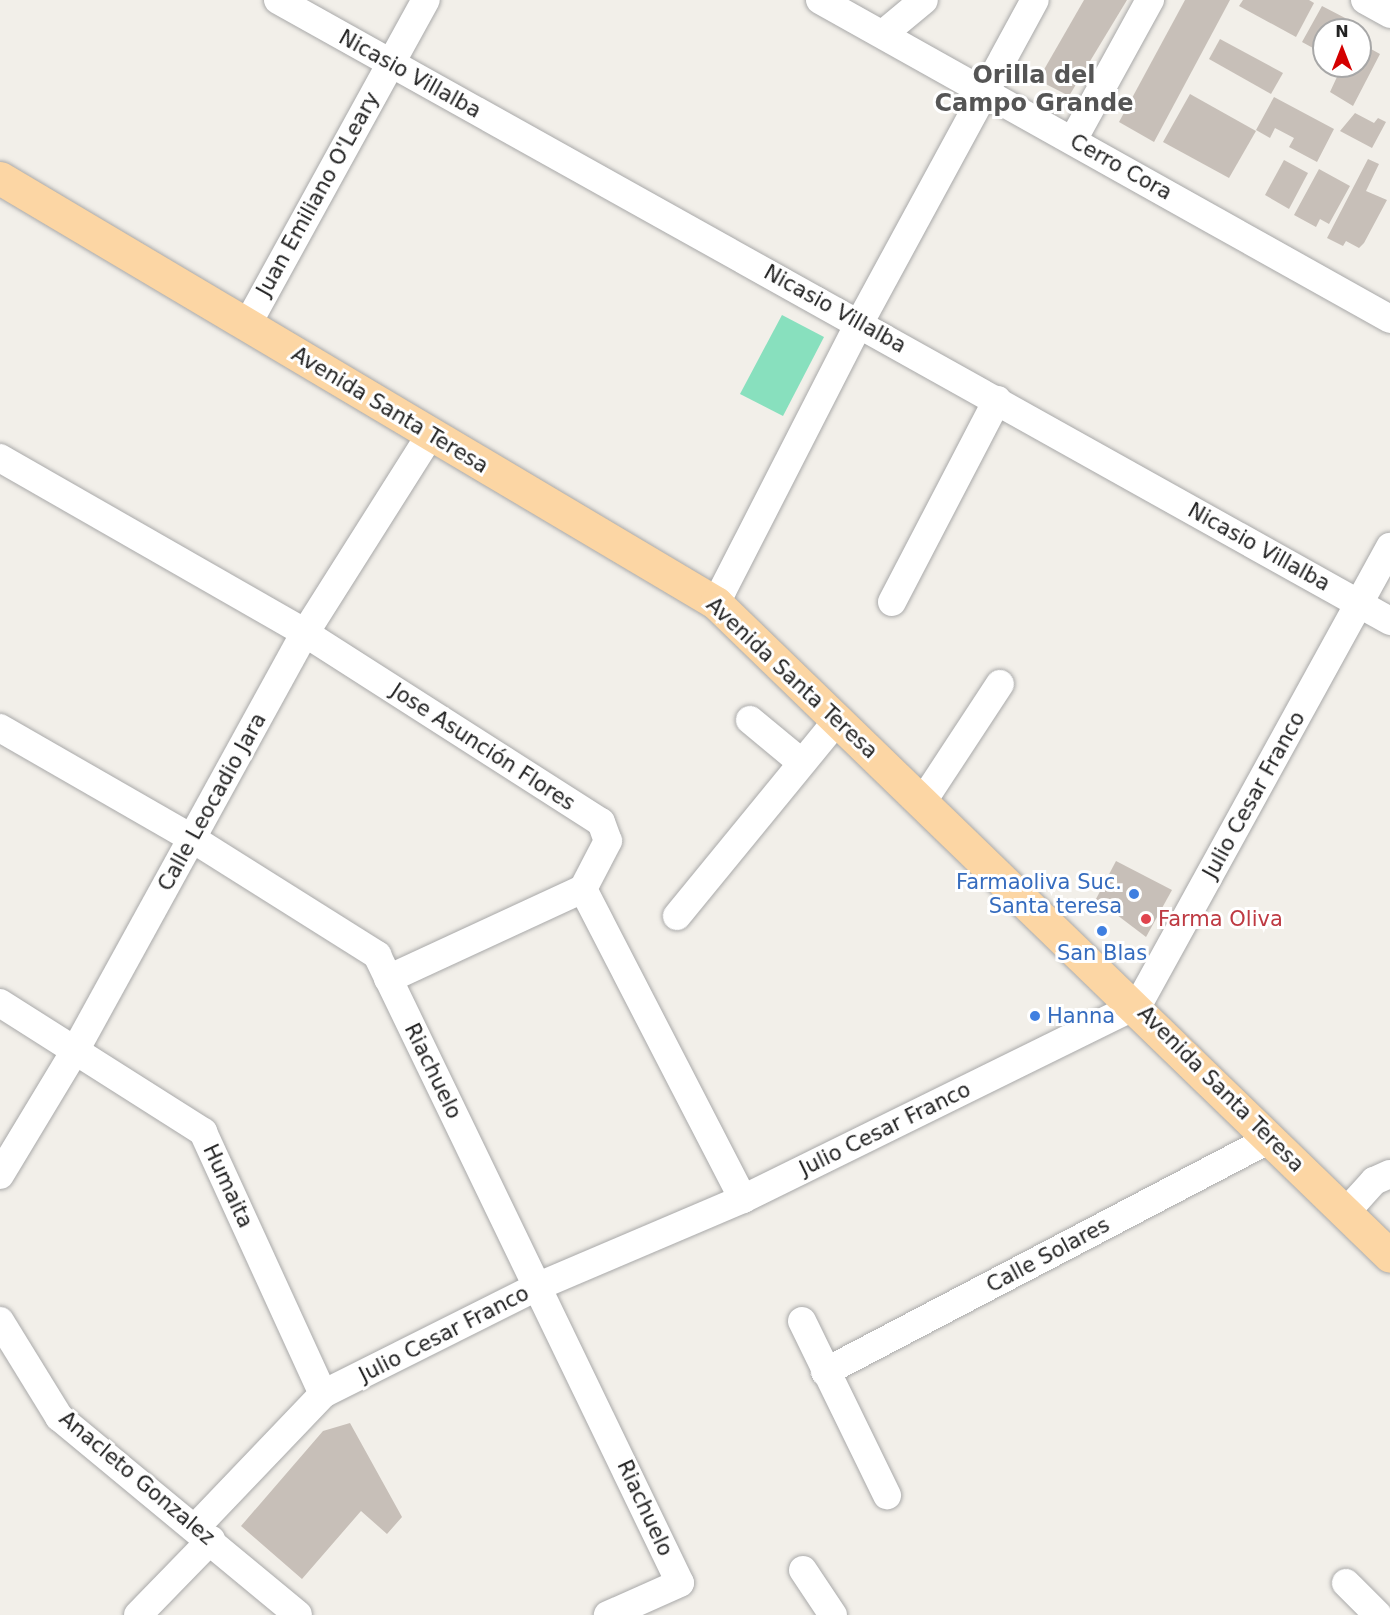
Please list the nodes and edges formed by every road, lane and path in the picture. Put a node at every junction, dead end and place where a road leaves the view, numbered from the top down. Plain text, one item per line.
1 (278, 0) edge
2 (426, 0) edge
3 (820, 0) edge
4 (924, 0) edge
5 (1035, 0) edge
6 (1150, 0) edge
7 (1365, 0) edge
8 (1390, 14) edge
9 (883, 34) junction
10 (390, 63) junction
11 (986, 90) junction
12 (1073, 140) junction
13 (0, 178) edge
14 (1390, 319) edge
15 (860, 322) junction
16 (247, 325) junction
17 (997, 400) junction
18 (431, 434) junction
19 (0, 458) edge
20 (1390, 547) edge
21 (892, 602) dead end
22 (717, 603) junction
23 (1359, 603) junction
24 (1390, 621) edge
25 (305, 633) junction
26 (1000, 684) dead end
27 (838, 719) junction
28 (750, 720) dead end
29 (0, 728) edge
30 (802, 763) junction
31 (923, 801) junction
32 (193, 839) junction
33 (583, 889) junction
34 (677, 916) dead end
35 (388, 979) junction
36 (0, 1003) edge
37 (1138, 1005) junction
38 (76, 1049) junction
39 (1270, 1139) junction
40 (0, 1174) edge
41 (1390, 1174) edge
42 (743, 1198) junction
43 (1346, 1212) junction
44 (1390, 1256) edge
45 (539, 1286) junction
46 (0, 1321) edge
47 (802, 1321) dead end
48 (825, 1372) junction
49 (323, 1394) junction
50 (887, 1495) dead end
51 (203, 1533) junction
52 (803, 1570) dead end
53 (1346, 1583) dead end
54 (138, 1615) edge
55 (298, 1615) edge
56 (608, 1615) edge
57 (833, 1615) edge
58 (1378, 1615) edge

1 - 10 street, Nicasio Villalba
2 - 10 street, Juan Emiliano O'Leary
3 - 9 street, Cerro Cora
4 - 9 street
5 - 11 street
6 - 12 street
7 - 8 street
9 - 11 street, Cerro Cora
10 - 15 street, Nicasio Villalba
10 - 16 street, Juan Emiliano O'Leary
11 - 12 street, Cerro Cora
11 - 15 street
12 - 14 street, Cerro Cora
13 - 16 main road, Avenida Santa Teresa
15 - 17 street, Nicasio Villalba
15 - 22 street
16 - 18 main road, Avenida Santa Teresa
17 - 21 street
17 - 23 street, Nicasio Villalba
18 - 22 main road, Avenida Santa Teresa
18 - 25 street, Calle Leocadio Jara
19 - 25 street, Jose Asunción Flores
20 - 23 street, Julio Cesar Franco
22 - 27 main road, Avenida Santa Teresa
23 - 24 street, Nicasio Villalba
23 - 37 street, Julio Cesar Franco
25 - 32 street, Calle Leocadio Jara
25 - 33 street, Jose Asunción Flores
26 - 31 street
27 - 30 street
27 - 31 main road, Avenida Santa Teresa
28 - 30 street
29 - 32 street, Riachuelo
30 - 34 street
31 - 37 main road, Avenida Santa Teresa
32 - 35 street, Riachuelo
32 - 38 street, Calle Leocadio Jara
33 - 35 street
33 - 42 street
35 - 45 street, Riachuelo
36 - 38 street, Humaita
37 - 39 main road, Avenida Santa Teresa
37 - 42 street, Julio Cesar Franco
38 - 40 street, Calle Leocadio Jara
38 - 49 street, Humaita
39 - 43 main road, Avenida Santa Teresa
39 - 48 street, Calle Solares
41 - 43 street
42 - 45 street, Julio Cesar Franco
43 - 44 main road, Avenida Santa Teresa
45 - 49 street, Julio Cesar Franco
45 - 56 street, Riachuelo
46 - 51 street, Anacleto Gonzalez
47 - 48 street
48 - 50 street
49 - 51 street, Julio Cesar Franco
51 - 54 street, Julio Cesar Franco
51 - 55 street, Anacleto Gonzalez
52 - 57 street
53 - 58 street

